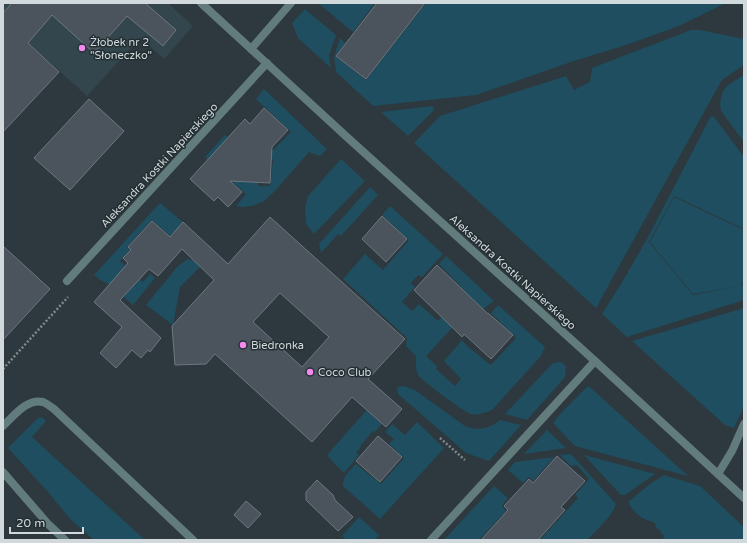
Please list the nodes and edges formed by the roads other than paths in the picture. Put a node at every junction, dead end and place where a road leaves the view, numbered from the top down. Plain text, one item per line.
1 (200, 3) edge
2 (291, 3) edge
3 (251, 49) junction
4 (267, 63) junction
5 (67, 281) dead end
6 (595, 361) junction
7 (744, 424) edge
8 (3, 426) edge
9 (3, 472) edge
10 (718, 474) junction
11 (744, 498) edge
12 (65, 540) edge
13 (193, 540) edge
14 (431, 540) edge

1 - 3 street, Aleksandra Kostki Napierskiego
2 - 3 street
3 - 4 street, Aleksandra Kostki Napierskiego
4 - 5 street, Aleksandra Kostki Napierskiego
4 - 6 street, Aleksandra Kostki Napierskiego
6 - 10 street, Aleksandra Kostki Napierskiego
6 - 14 street
7 - 10 street
8 - 13 street
9 - 12 street
10 - 11 street, Aleksandra Kostki Napierskiego

